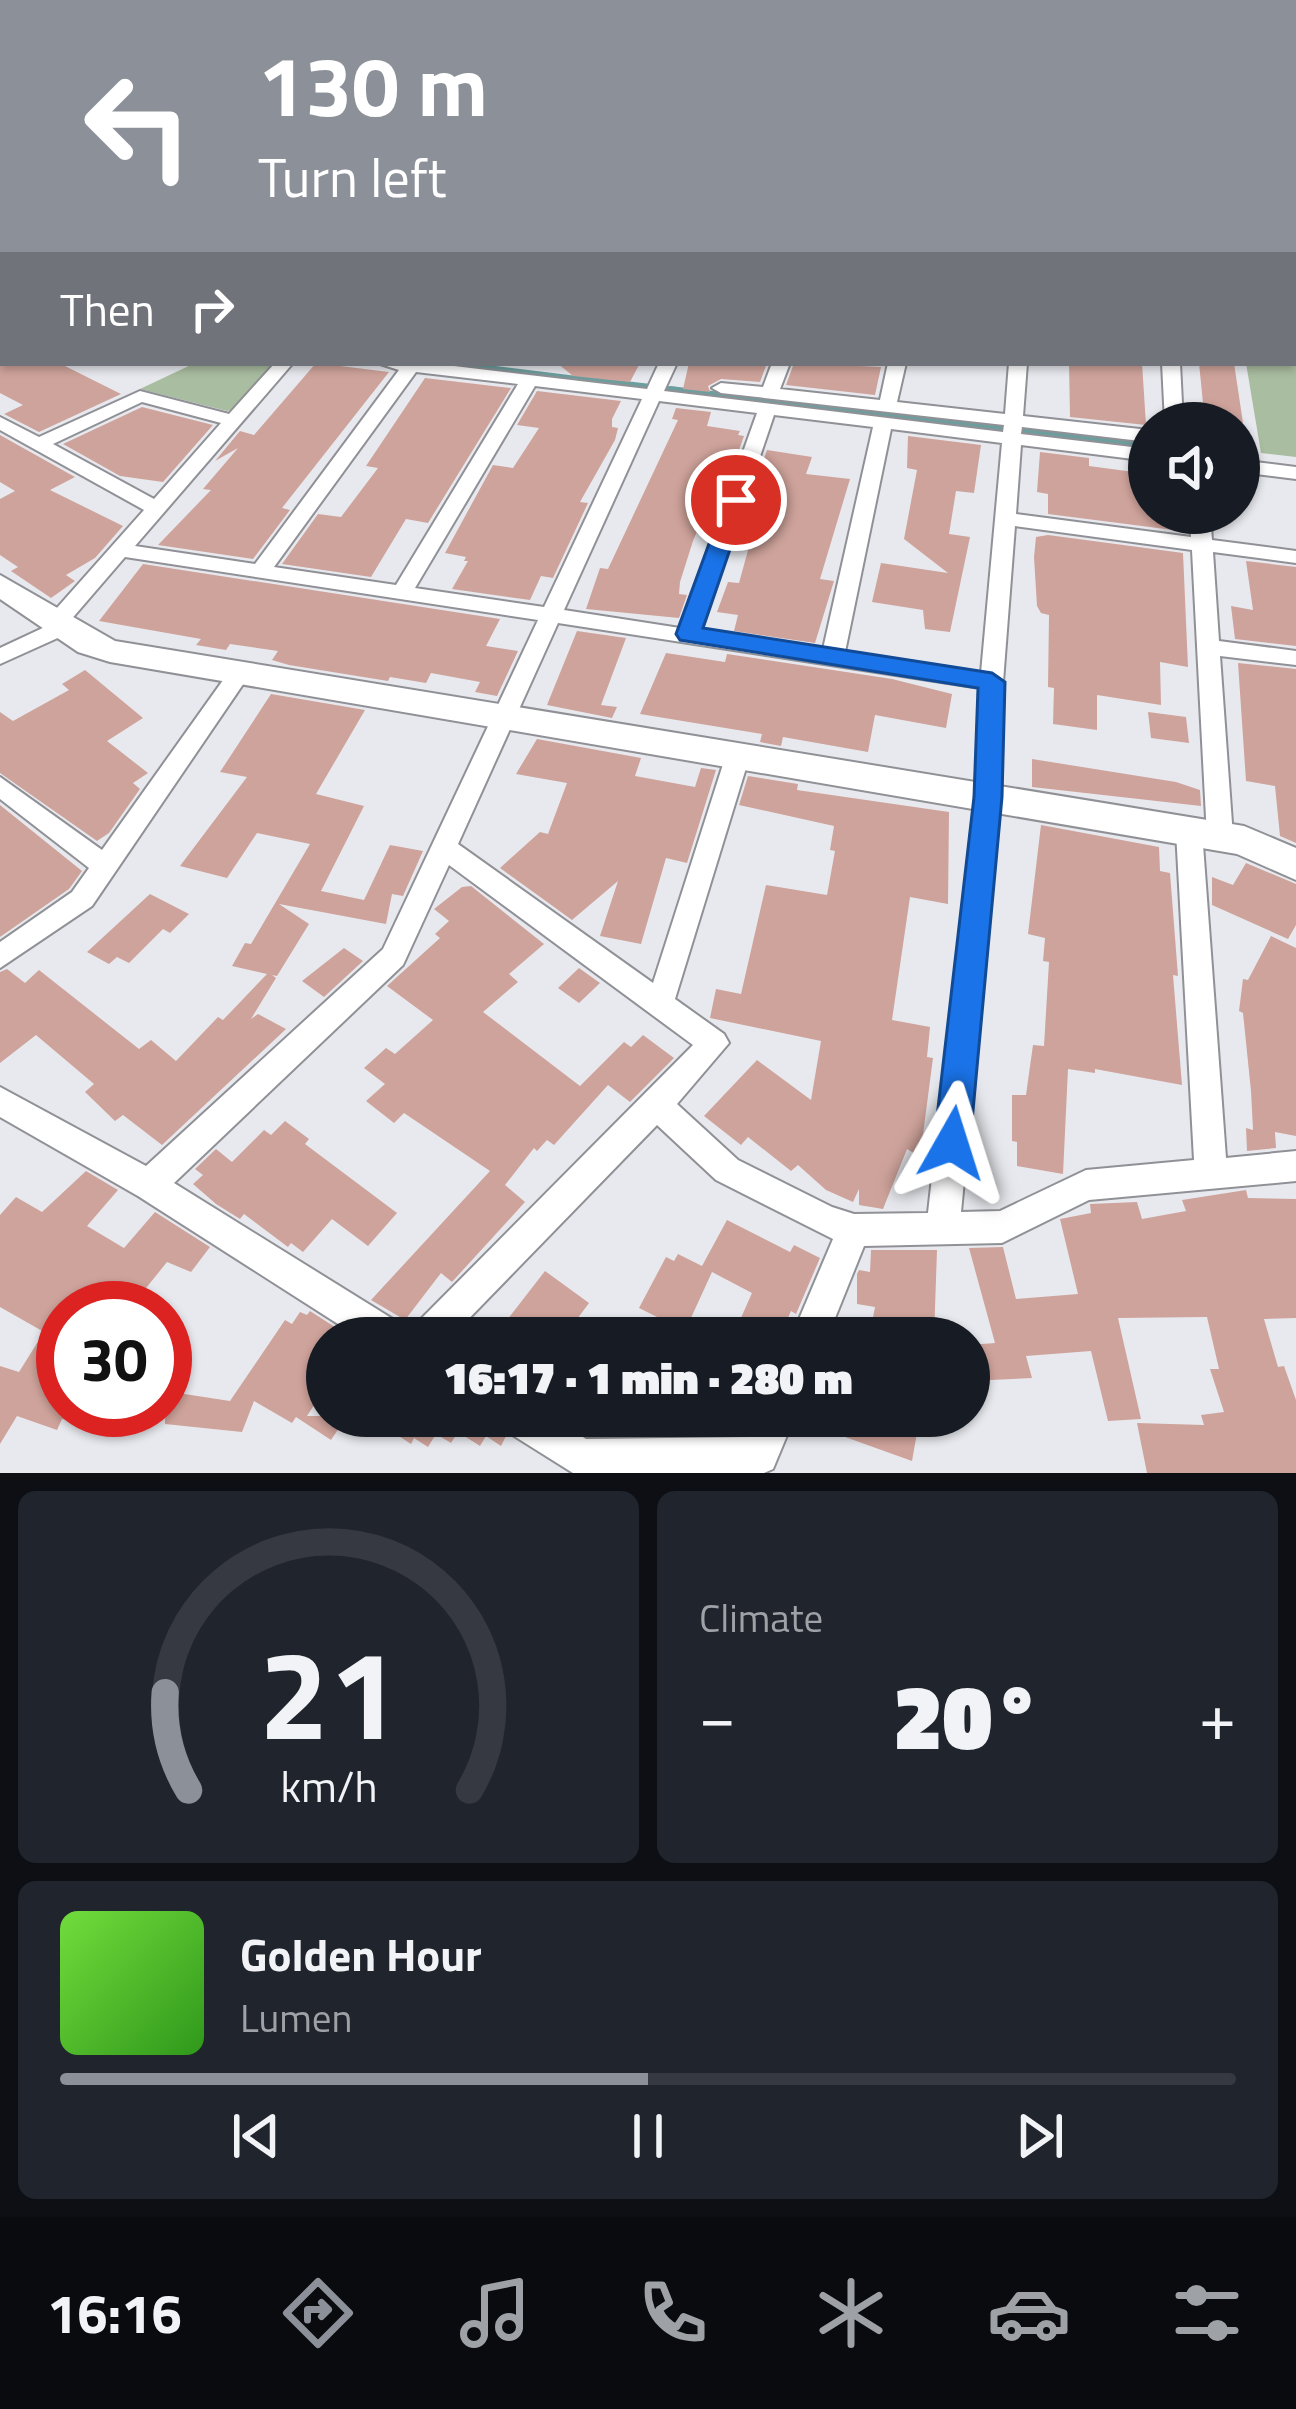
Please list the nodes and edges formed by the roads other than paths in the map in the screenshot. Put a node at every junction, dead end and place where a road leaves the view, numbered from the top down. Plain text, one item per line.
1 (281, 366) edge
2 (411, 366) joint
3 (667, 366) edge
4 (780, 366) edge
5 (897, 366) edge
6 (1018, 366) edge
7 (1171, 366) edge
8 (538, 370) edge
9 (656, 389) junction
10 (769, 401) junction
11 (1173, 402) edge
12 (885, 414) junction
13 (233, 421) junction
14 (0, 422) edge
15 (1013, 429) junction
16 (1128, 435) edge
17 (39, 444) junction
18 (1128, 451) edge
19 (1260, 469) edge
20 (1296, 473) edge
21 (158, 505) junction
22 (1005, 519) junction
23 (1201, 534) edge
24 (1202, 545) junction
25 (120, 550) junction
26 (1296, 557) edge
27 (261, 570) junction
28 (0, 585) edge
29 (403, 591) junction
30 (552, 613) junction
31 (59, 625) junction
32 (689, 634) junction
33 (1208, 646) junction
34 (0, 657) edge
35 (833, 657) junction
36 (1296, 658) edge
37 (238, 674) junction
38 (992, 682) junction
39 (503, 718) junction
40 (738, 755) junction
41 (0, 786) edge
42 (988, 797) junction
43 (1205, 834) junction
44 (445, 848) junction
45 (1296, 865) edge
46 (104, 866) junction
47 (0, 957) edge
48 (656, 1000) junction
49 (0, 1101) edge
50 (656, 1105) junction
51 (1296, 1166) edge
52 (1211, 1176) junction
53 (149, 1185) junction
54 (943, 1229) junction
55 (854, 1230) junction
56 (359, 1317) edge
57 (447, 1317) edge
58 (818, 1317) edge
59 (549, 1437) edge
60 (768, 1437) edge

1 - 13 street
2 - 8 street
2 - 27 street
3 - 9 street
4 - 10 street
5 - 12 street
6 - 15 street
7 - 11 street
8 - 9 street
8 - 29 street
9 - 10 street
9 - 30 street
10 - 12 street
10 - 32 street
12 - 15 street
12 - 35 street
13 - 17 street
13 - 21 street
14 - 17 street
15 - 16 street
15 - 18 street
15 - 22 street
17 - 21 street
19 - 20 street
21 - 25 street
22 - 24 street
22 - 38 street
23 - 24 street
24 - 26 street
24 - 33 street
25 - 27 street
25 - 31 street
27 - 29 street
28 - 31 street
29 - 30 street
30 - 32 street
30 - 39 street
31 - 34 street
31 - 37 street
32 - 35 street
33 - 36 street
33 - 43 street
35 - 38 street
37 - 39 street
37 - 46 street
38 - 42 street
39 - 40 street
39 - 44 street
40 - 42 street
40 - 48 street
41 - 46 street
42 - 43 street
42 - 54 street
43 - 45 street
43 - 52 street
44 - 48 street
44 - 53 street
46 - 47 street
48 - 50 street
49 - 53 street
50 - 55 street
50 - 57 street
51 - 52 street
52 - 54 street
53 - 56 street
54 - 55 street
55 - 58 street
59 - 60 street

